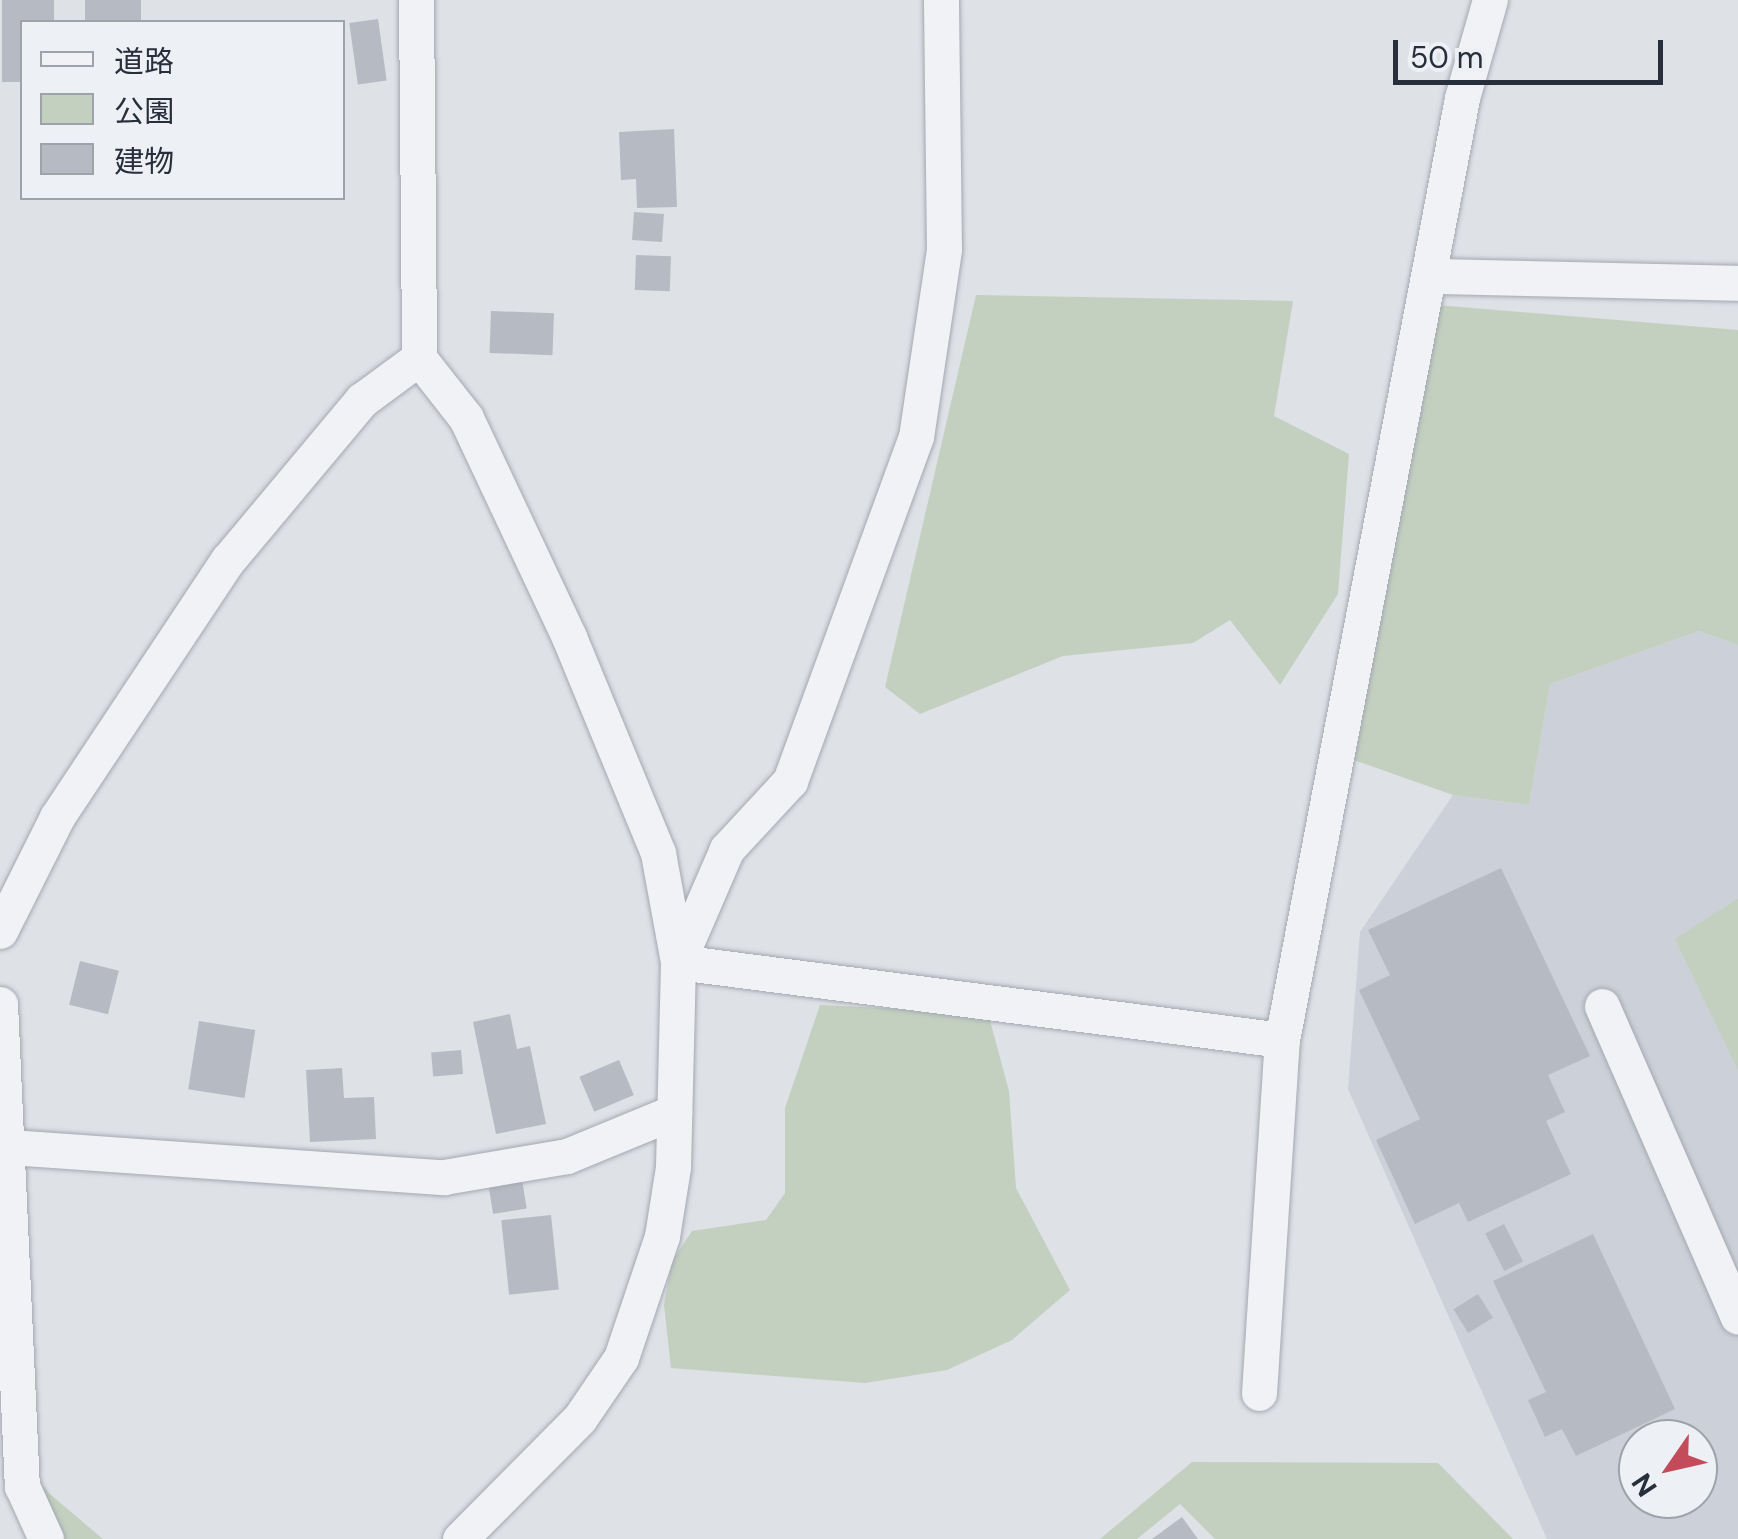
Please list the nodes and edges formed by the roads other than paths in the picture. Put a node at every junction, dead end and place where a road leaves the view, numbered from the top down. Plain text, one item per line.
1 (416, 0) edge
2 (941, 0) edge
3 (1490, 0) edge
4 (1434, 276) junction
5 (1738, 283) edge
6 (420, 358) junction
7 (0, 931) edge
8 (678, 962) junction
9 (0, 1004) edge
10 (1602, 1006) dead end
11 (1282, 1040) junction
12 (674, 1112) junction
13 (10, 1147) junction
14 (1738, 1316) edge
15 (1259, 1394) dead end
16 (46, 1539) edge
17 (460, 1539) edge

1 - 6 street
2 - 8 street
3 - 4 street
4 - 5 street
4 - 11 street
6 - 7 street
6 - 8 street
8 - 11 street
8 - 12 street
9 - 13 street
10 - 14 street
11 - 15 street
12 - 13 street
12 - 17 street
13 - 16 street

